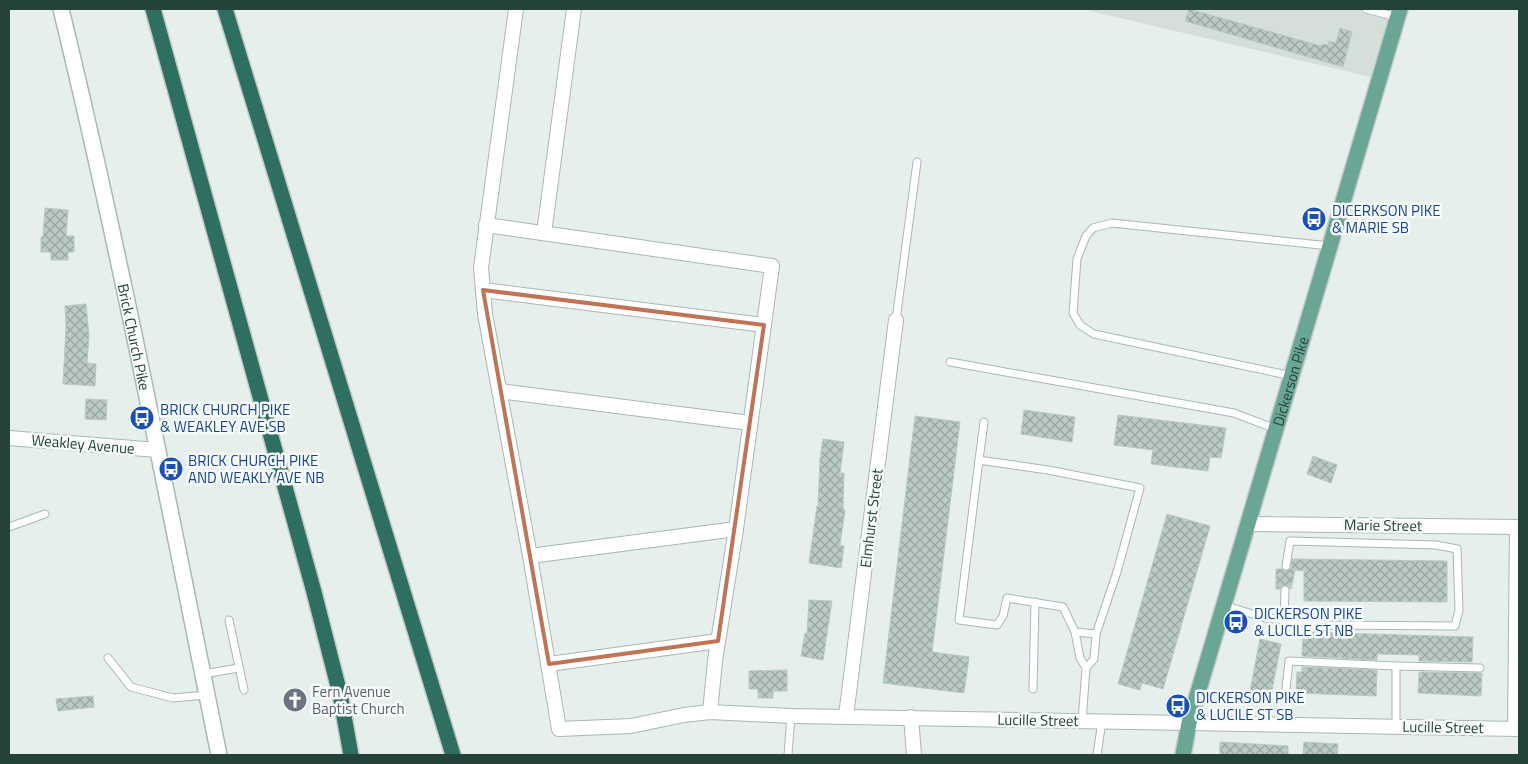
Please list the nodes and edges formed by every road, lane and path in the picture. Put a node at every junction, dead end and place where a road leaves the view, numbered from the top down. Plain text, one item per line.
1 (61, 9) edge
2 (153, 9) edge
3 (225, 9) edge
4 (516, 9) edge
5 (574, 9) edge
6 (1366, 9) edge
7 (1399, 13) edge
8 (917, 162) dead end
9 (486, 225) junction
10 (544, 232) junction
11 (1331, 246) junction
12 (482, 290) junction
13 (896, 320) joint
14 (764, 325) junction
15 (950, 362) dead end
16 (1292, 376) junction
17 (500, 391) junction
18 (984, 422) dead end
19 (750, 423) junction
20 (1276, 428) junction
21 (9, 438) edge
22 (157, 450) junction
23 (979, 460) junction
24 (45, 514) dead end
25 (1248, 524) junction
26 (9, 527) edge
27 (1518, 527) edge
28 (736, 529) junction
29 (530, 556) junction
30 (1286, 566) dead end
31 (1518, 581) edge
32 (1285, 590) dead end
33 (1035, 602) junction
34 (1224, 604) junction
35 (229, 620) dead end
36 (1284, 620) junction
37 (1075, 632) junction
38 (1096, 634) junction
39 (718, 641) junction
40 (1517, 657) edge
41 (108, 658) dead end
42 (549, 664) junction
43 (1396, 666) junction
44 (239, 668) junction
45 (1086, 668) junction
46 (1480, 668) dead end
47 (202, 674) junction
48 (1033, 689) dead end
49 (244, 690) dead end
50 (206, 695) junction
51 (1285, 698) dead end
52 (710, 712) junction
53 (791, 716) junction
54 (846, 716) junction
55 (911, 717) junction
56 (1082, 720) junction
57 (1102, 721) junction
58 (1189, 723) junction
59 (1396, 726) junction
60 (1517, 729) edge
61 (218, 755) edge
62 (351, 755) edge
63 (453, 755) edge
64 (788, 755) edge
65 (914, 755) edge
66 (1097, 755) edge
67 (1183, 755) edge

1 - 22 street, Brick Church Pike
2 - 62 highway
3 - 63 highway
4 - 9 street
5 - 10 street
6 - 7 lane
7 - 11 main road, Dickerson Pike
8 - 13 lane
9 - 10 street
9 - 12 street
10 - 14 street
11 - 16 main road, Dickerson Pike
11 - 16 lane
12 - 14 street
12 - 17 street
13 - 54 street, Elmhurst Street
14 - 19 street
15 - 20 lane
16 - 20 main road, Dickerson Pike
17 - 19 street
17 - 29 street
18 - 23 lane
19 - 28 street
20 - 25 main road, Dickerson Pike
21 - 22 street, Weakley Avenue
22 - 47 street, Brick Church Pike
23 - 33 lane
23 - 38 lane
24 - 26 lane
25 - 27 street, Marie Street
25 - 34 main road, Dickerson Pike
27 - 31 street
28 - 29 street
28 - 39 street
29 - 42 street
30 - 36 lane
31 - 40 street
32 - 36 lane
33 - 37 lane
33 - 48 lane
34 - 36 lane
34 - 58 main road, Dickerson Pike
35 - 44 lane
37 - 38 lane
37 - 45 lane
38 - 45 lane
39 - 42 street
39 - 52 street
40 - 60 street
41 - 50 lane
42 - 52 street, Lucille Street
43 - 46 lane
43 - 51 lane
43 - 59 lane
44 - 47 lane
44 - 49 lane
45 - 56 lane
47 - 50 street, Brick Church Pike
50 - 61 street, Brick Church Pike
52 - 53 street, Lucille Street
53 - 54 street, Lucille Street
53 - 64 lane
54 - 55 street, Lucille Street
55 - 56 street, Lucille Street
55 - 65 street
56 - 57 street, Lucille Street
57 - 58 street, Lucille Street
57 - 66 lane
58 - 59 street, Lucille Street
58 - 67 main road, Dickerson Pike
59 - 60 street, Lucille Street

